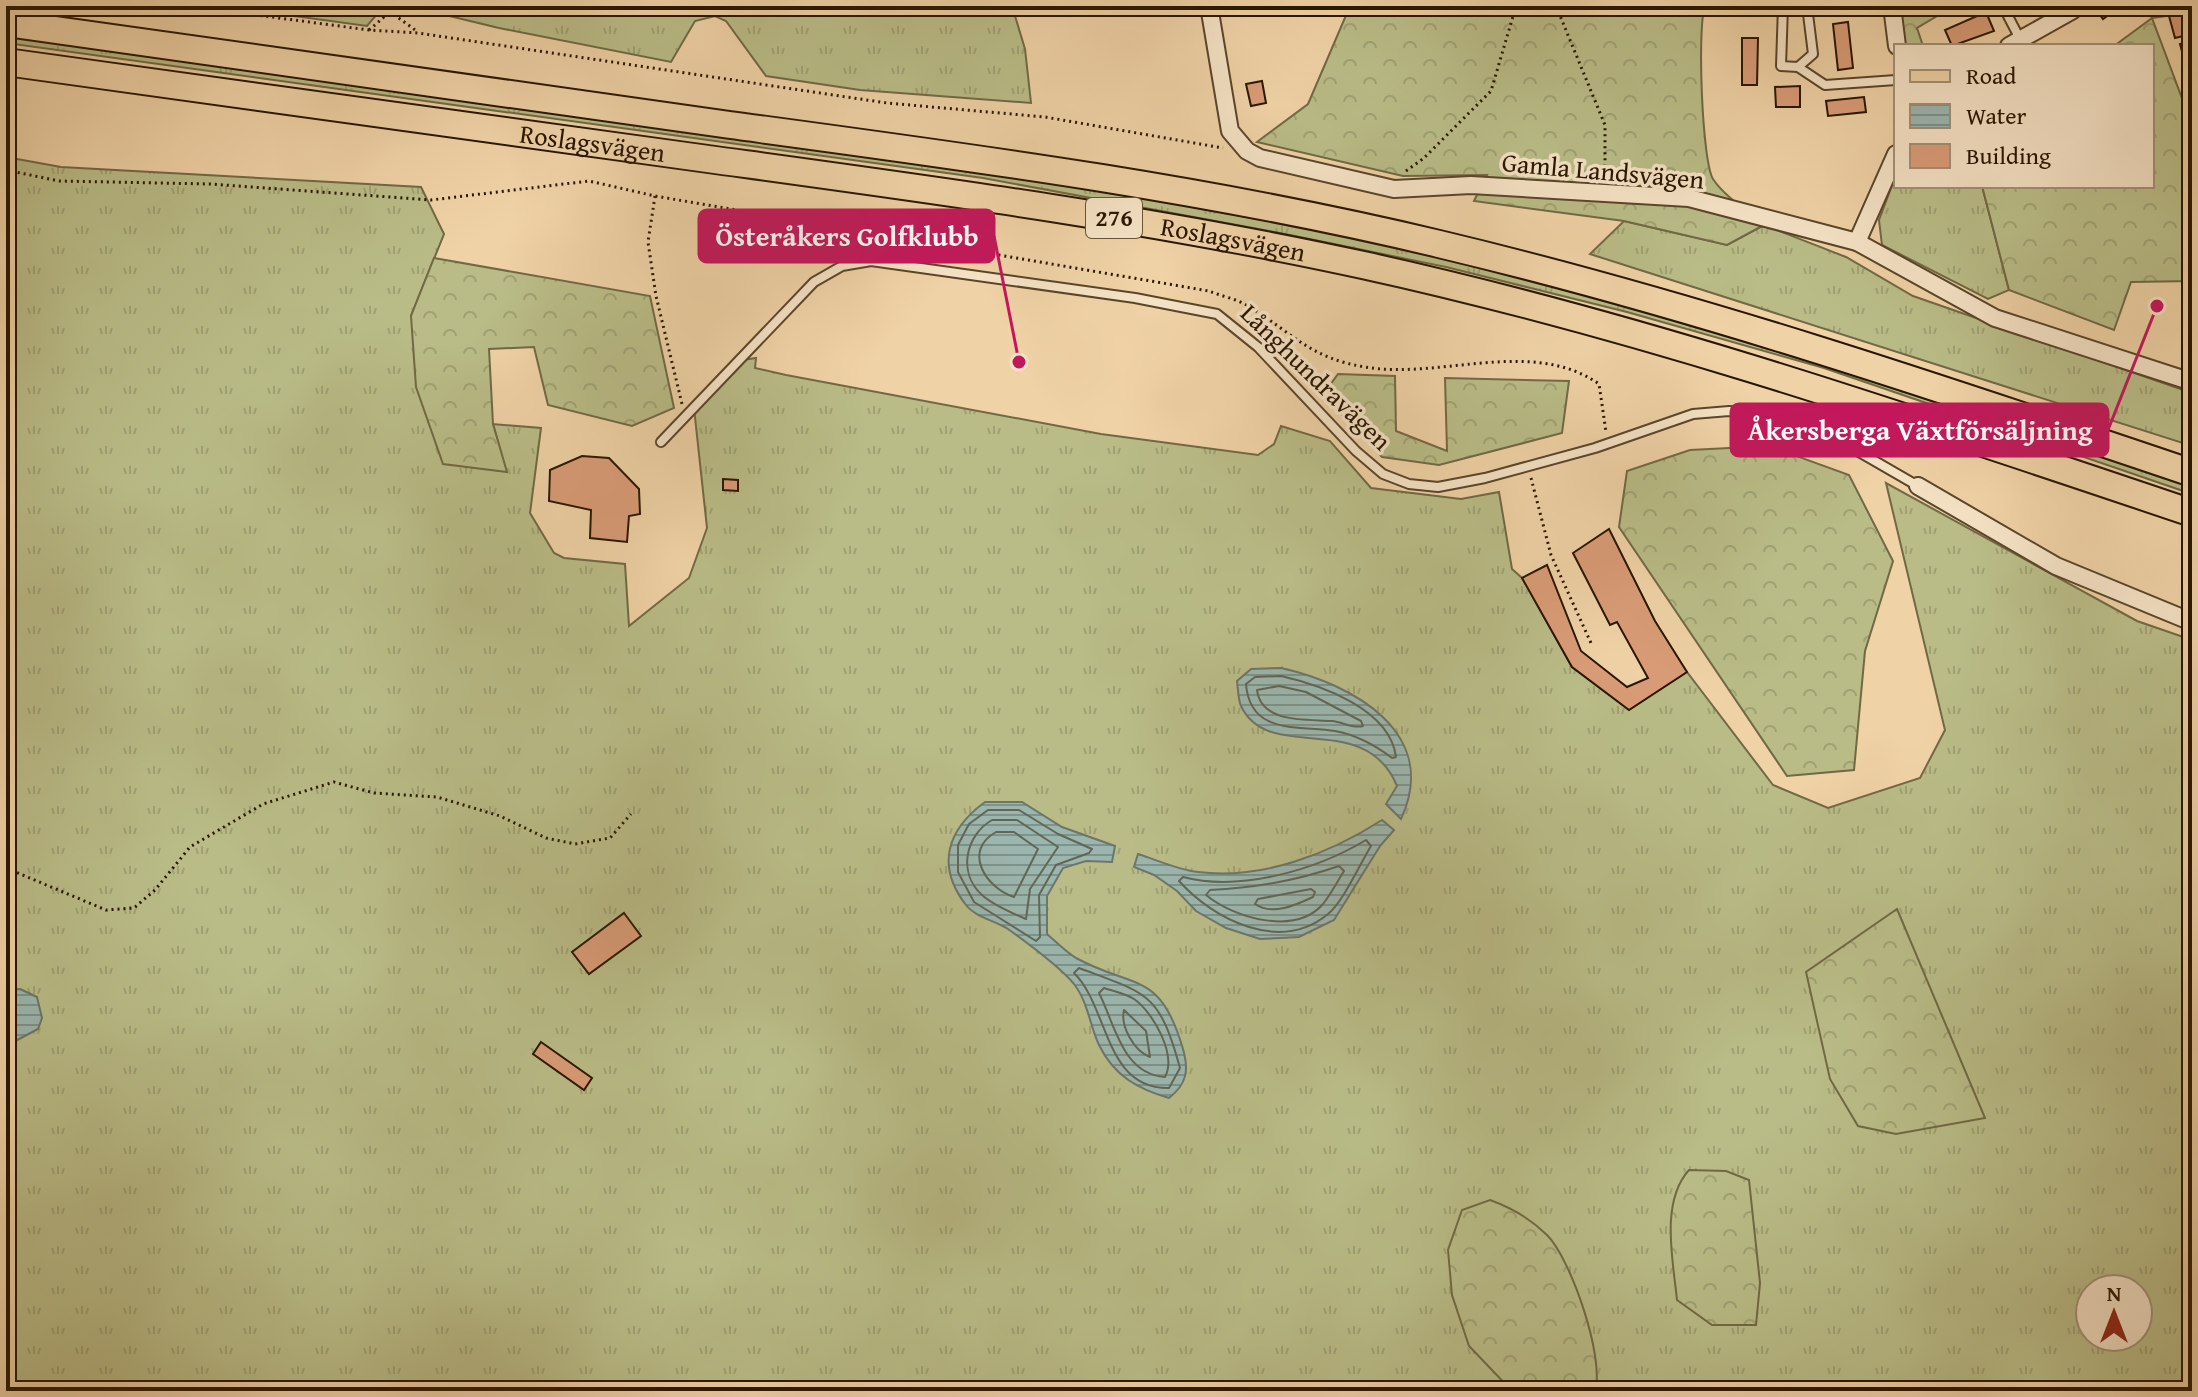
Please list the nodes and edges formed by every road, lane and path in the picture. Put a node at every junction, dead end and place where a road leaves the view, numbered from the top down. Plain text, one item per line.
1 (189, 6) edge
2 (1209, 6) edge
3 (1516, 6) edge
4 (1556, 6) edge
5 (1783, 6) edge
6 (1807, 6) edge
7 (1892, 6) edge
8 (2075, 8) edge
9 (389, 9) edge
10 (2008, 16) dead end
11 (6, 23) edge
12 (369, 30) junction
13 (418, 33) junction
14 (2014, 42) edge
15 (1897, 44) edge
16 (6, 62) edge
17 (1798, 67) junction
18 (1894, 80) edge
19 (1234, 136) junction
20 (1894, 159) edge
21 (1394, 189) junction
22 (1606, 193) junction
23 (655, 196) dead end
24 (1857, 242) junction
25 (2192, 382) edge
26 (685, 417) junction
27 (661, 442) dead end
28 (1528, 467) junction
29 (2192, 473) edge
30 (1918, 486) joint
31 (2192, 513) edge
32 (2192, 622) edge
33 (1591, 643) dead end
34 (631, 814) dead end
35 (6, 868) edge

1 - 12 path
2 - 19 street
3 - 21 path
4 - 22 path
5 - 17 lane
6 - 17 lane
7 - 15 street
8 - 14 street
9 - 12 path
9 - 13 path
10 - 14 lane
11 - 29 main road, Roslagsvägen / 276
12 - 13 path
13 - 19 path
16 - 31 main road, Roslagsvägen / 276
17 - 18 lane
19 - 21 street, Gamla Landsvägen
20 - 24 street
21 - 22 street, Gamla Landsvägen
22 - 24 street, Gamla Landsvägen
23 - 26 path
24 - 25 street, Gamla Landsvägen
26 - 27 lane, Långhundravägen
26 - 28 lane, Långhundravägen
28 - 30 lane, Långhundravägen
28 - 33 path
30 - 32 street, Långhundravägen
34 - 35 path

